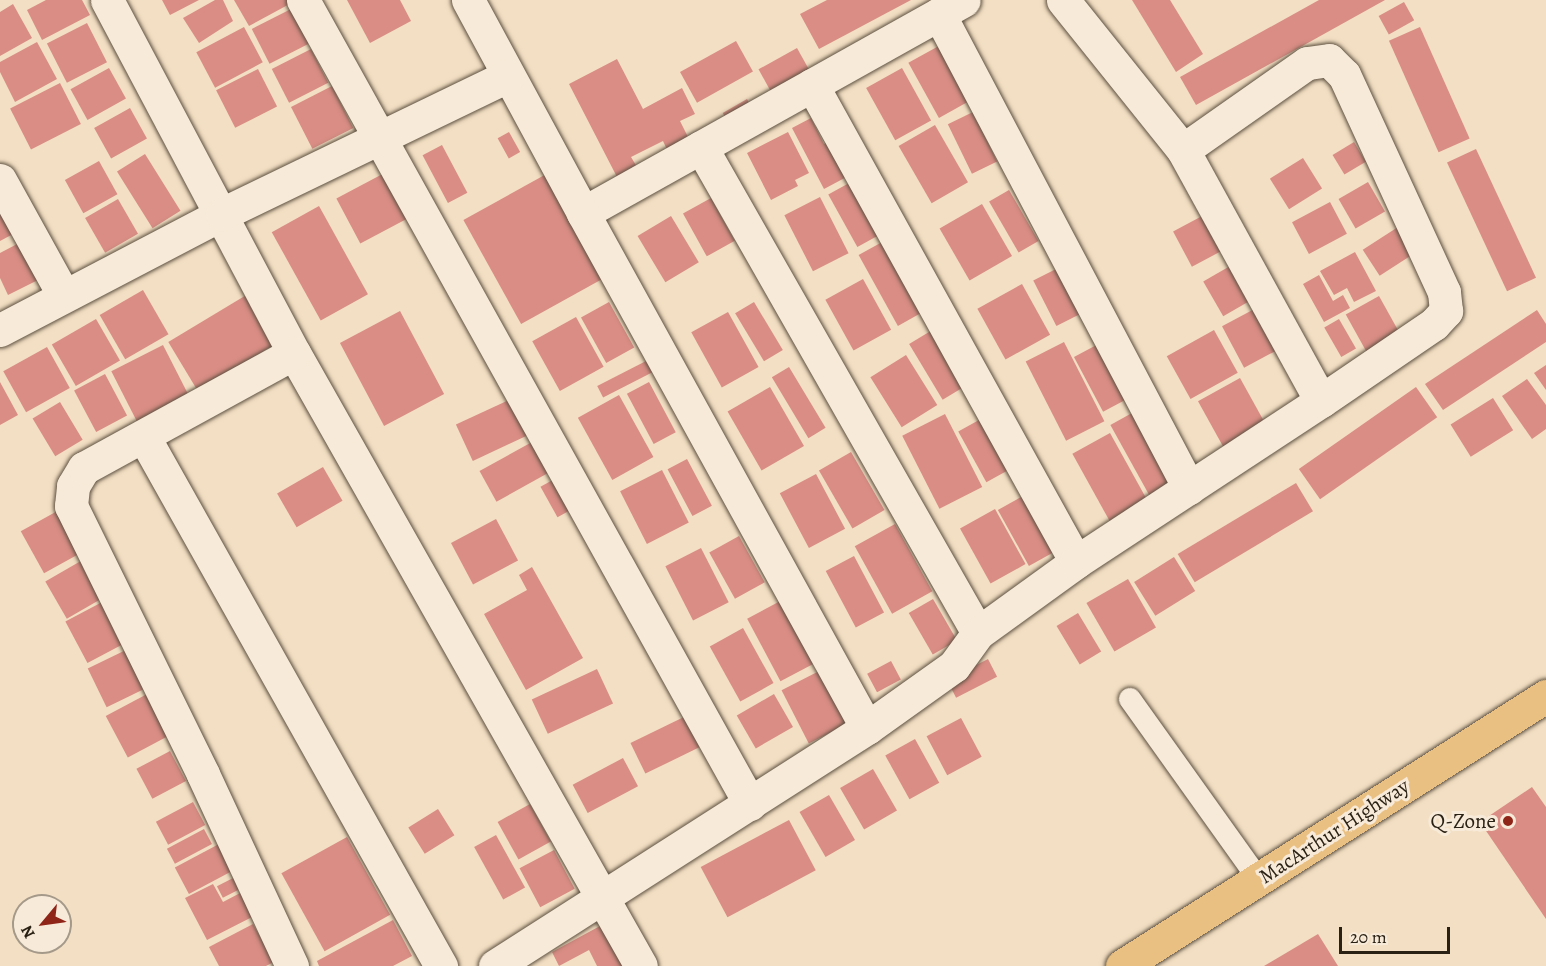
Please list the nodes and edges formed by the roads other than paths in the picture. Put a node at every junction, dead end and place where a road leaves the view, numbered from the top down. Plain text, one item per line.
1 (107, 0) edge
2 (303, 0) edge
3 (468, 0) edge
4 (1063, 0) edge
5 (952, 7) edge
6 (507, 76) junction
7 (812, 85) junction
8 (380, 136) junction
9 (701, 147) junction
10 (1183, 150) junction
11 (0, 180) edge
12 (583, 213) junction
13 (222, 214) junction
14 (64, 296) junction
15 (0, 330) edge
16 (294, 353) junction
17 (1321, 401) junction
18 (144, 436) junction
19 (1189, 488) junction
20 (1076, 562) junction
21 (978, 633) junction
22 (1546, 696) edge
23 (1130, 699) dead end
24 (867, 728) junction
25 (750, 804) junction
26 (1259, 880) junction
27 (604, 899) junction
28 (292, 966) edge
29 (441, 966) edge
30 (495, 966) edge
31 (641, 966) edge
32 (1122, 966) edge

1 - 13 street
2 - 8 street
3 - 6 street
4 - 10 street
5 - 7 street
5 - 19 street
6 - 8 street
6 - 12 street
7 - 9 street
7 - 20 street
8 - 13 street
8 - 25 street
9 - 12 street
9 - 21 street
10 - 17 street
10 - 17 street
11 - 14 street
12 - 24 street
13 - 14 street
13 - 16 street
14 - 15 street
16 - 18 street
16 - 27 street
17 - 19 street
18 - 28 street
18 - 29 street
19 - 20 street
20 - 21 street
21 - 24 street
22 - 26 highway, MacArthur Highway
23 - 26 lane
24 - 25 street
25 - 27 street
26 - 32 highway, MacArthur Highway
27 - 30 street
27 - 31 street

